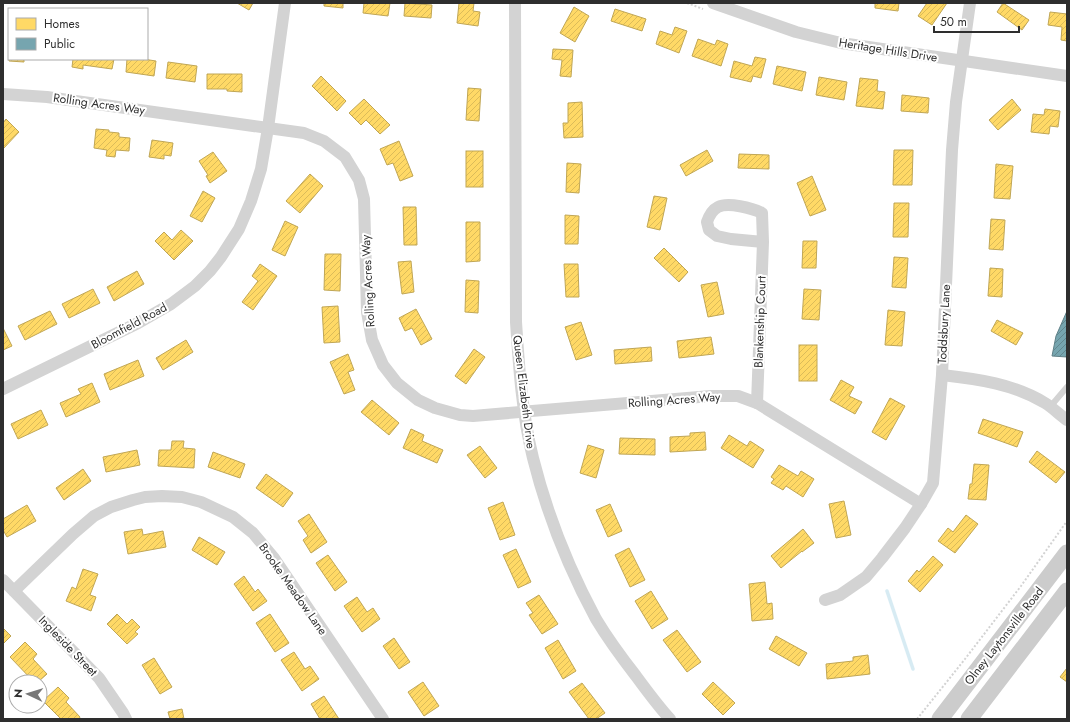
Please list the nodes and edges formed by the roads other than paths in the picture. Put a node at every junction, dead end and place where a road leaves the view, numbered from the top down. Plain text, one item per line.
1 (285, 3) edge
2 (515, 3) edge
3 (713, 3) edge
4 (970, 3) edge
5 (962, 61) junction
6 (1067, 76) edge
7 (3, 94) edge
8 (268, 128) junction
9 (762, 242) junction
10 (942, 375) junction
11 (1067, 387) edge
12 (3, 389) edge
13 (757, 403) junction
14 (1050, 407) junction
15 (525, 412) junction
16 (1067, 420) edge
17 (921, 504) junction
18 (1067, 553) edge
19 (3, 580) edge
20 (14, 591) junction
21 (1067, 591) edge
22 (825, 600) dead end
23 (126, 719) edge
24 (383, 719) edge
25 (670, 719) edge
26 (940, 719) edge
27 (969, 719) edge

1 - 8 street, Bloomfield Road
2 - 15 street, Queen Elizabeth Drive
3 - 5 street, Heritage Hills Drive
4 - 5 street, Toddsbury Lane
5 - 6 street, Heritage Hills Drive
5 - 10 street, Toddsbury Lane
7 - 8 street, Rolling Acres Way
8 - 12 street, Bloomfield Road
8 - 15 street, Rolling Acres Way
9 - 9 street, Blankenship Court
9 - 13 street, Blankenship Court
10 - 14 street
10 - 17 street, Toddsbury Lane
11 - 14 lane
13 - 15 street, Rolling Acres Way
13 - 17 street, Rolling Acres Way
14 - 16 street
15 - 25 street, Queen Elizabeth Drive
17 - 22 street, Toddsbury Lane
18 - 26 main road, Olney Laytonsville Road
19 - 20 street, Ingleside Street
20 - 23 street, Ingleside Street
20 - 24 street, Brooke Meadow Lane
21 - 27 main road, Olney Laytonsville Road

